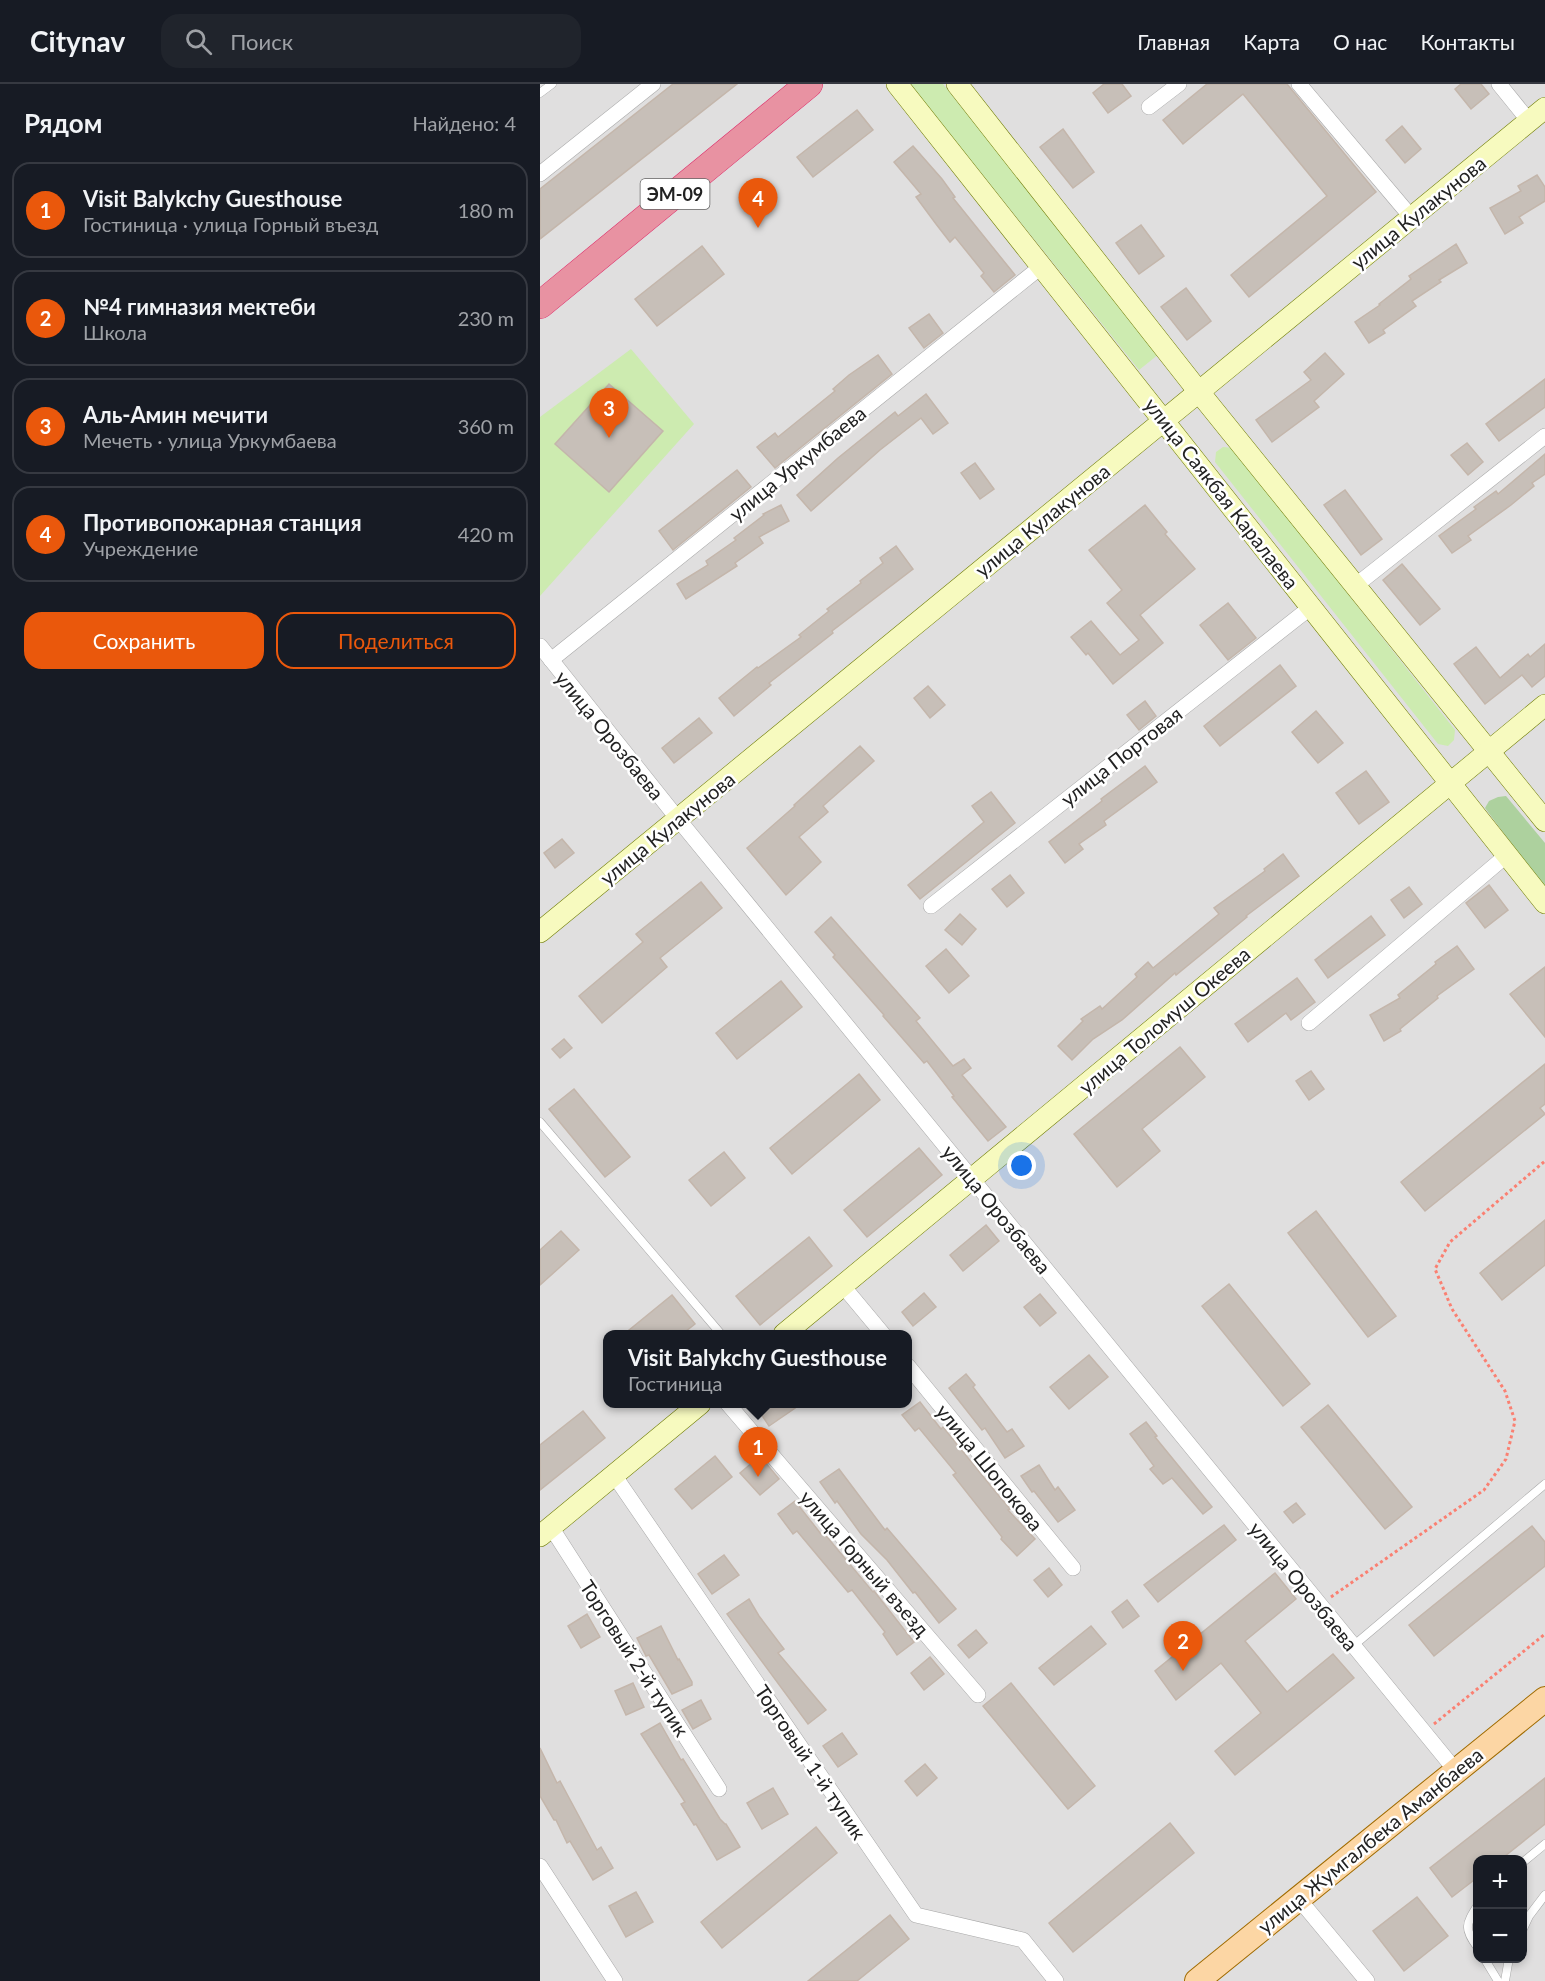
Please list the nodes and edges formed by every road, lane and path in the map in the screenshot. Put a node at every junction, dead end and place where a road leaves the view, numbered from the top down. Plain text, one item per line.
1 (552, 84) edge
2 (654, 84) edge
3 (809, 84) edge
4 (897, 84) edge
5 (957, 84) edge
6 (1179, 84) edge
7 (1299, 84) edge
8 (1498, 84) edge
9 (540, 93) edge
10 (1149, 106) dead end
11 (1537, 115) edge
12 (540, 174) edge
13 (1412, 218) junction
14 (1042, 266) junction
15 (540, 305) edge
16 (1199, 392) junction
17 (1164, 420) junction
18 (1545, 436) edge
19 (1355, 586) junction
20 (1311, 607) junction
21 (540, 646) edge
22 (551, 660) junction
23 (1545, 705) edge
24 (1489, 751) junction
25 (1450, 783) junction
26 (678, 819) junction
27 (1545, 821) edge
28 (1507, 855) junction
29 (1545, 903) edge
30 (931, 906) dead end
31 (540, 932) edge
32 (1309, 1023) dead end
33 (540, 1122) edge
34 (1545, 1161) edge
35 (972, 1179) junction
36 (843, 1286) junction
37 (717, 1330) edge
38 (790, 1330) edge
39 (879, 1330) edge
40 (912, 1371) edge
41 (695, 1408) edge
42 (731, 1408) edge
43 (614, 1475) junction
44 (1545, 1484) edge
45 (546, 1532) edge
46 (1073, 1568) dead end
47 (1320, 1605) junction
48 (1545, 1634) edge
49 (1353, 1646) junction
50 (978, 1695) dead end
51 (1545, 1700) edge
52 (1423, 1732) junction
53 (1456, 1771) junction
54 (719, 1789) dead end
55 (1545, 1844) edge
56 (1527, 1859) edge
57 (540, 1866) edge
58 (1545, 1895) edge
59 (1298, 1898) junction
60 (1473, 1914) edge
61 (1527, 1920) edge
62 (1473, 1942) edge
63 (1487, 1963) edge
64 (1508, 1963) edge
65 (615, 1981) edge
66 (1056, 1981) edge
67 (1197, 1981) edge
68 (1367, 1981) edge
69 (1498, 1981) edge
70 (1505, 1981) edge

1 - 9 lane
2 - 12 street
3 - 15 highway, ЭМ-09
4 - 14 street, улица Саякбая Каралаева
5 - 16 street
6 - 10 street
7 - 13 street
8 - 11 street
11 - 13 street, улица Кулакунова
13 - 16 street, улица Кулакунова
14 - 17 street, улица Саякбая Каралаева
14 - 22 street, улица Уркумбаева
16 - 17 street, улица Кулакунова
16 - 19 street
17 - 20 street, улица Саякбая Каралаева
17 - 26 street, улица Кулакунова
18 - 19 street
19 - 24 street
20 - 25 street, улица Саякбая Каралаева
20 - 30 street, улица Портовая
21 - 22 street, улица Орозбаева
22 - 26 street, улица Орозбаева
23 - 24 street, улица Толомуш Океева
24 - 25 street, улица Толомуш Океева
24 - 27 street
25 - 28 street, улица Саякбая Каралаева
25 - 35 street, улица Толомуш Океева
26 - 31 street, улица Кулакунова
26 - 35 street, улица Орозбаева
28 - 29 street, улица Саякбая Каралаева
28 - 32 street
33 - 37 lane
34 - 47 path
35 - 36 street, улица Толомуш Океева
35 - 47 street, улица Орозбаева
36 - 38 street, улица Толомуш Океева
36 - 39 street
40 - 46 street, улица Шопокова
41 - 43 street
42 - 50 street, улица Горный въезд
43 - 45 street
43 - 66 street, Торговый 1-й тупик
44 - 49 lane
45 - 54 street, Торговый 2-й тупик
47 - 49 street, улица Орозбаева
48 - 52 path
49 - 52 street, улица Орозбаева
51 - 53 main road, улица Жумгалбека Аманбаева
52 - 53 street, улица Орозбаева
53 - 59 main road, улица Жумгалбека Аманбаева
55 - 56 lane
57 - 65 street
58 - 61 lane
59 - 67 main road, улица Жумгалбека Аманбаева
59 - 68 street
60 - 62 lane
63 - 69 lane
64 - 70 lane

